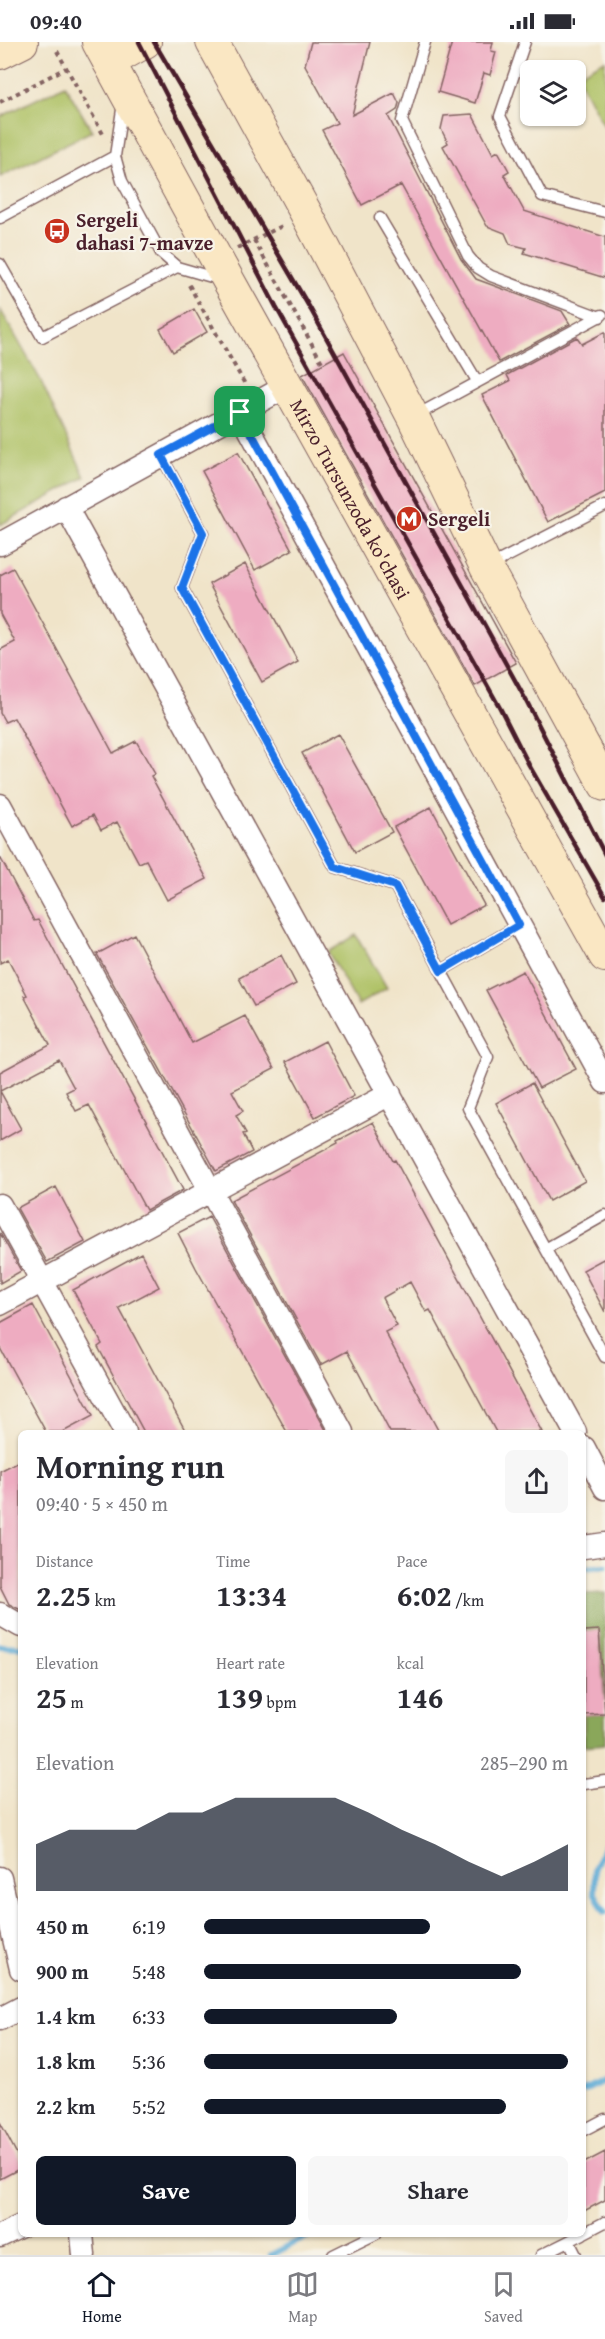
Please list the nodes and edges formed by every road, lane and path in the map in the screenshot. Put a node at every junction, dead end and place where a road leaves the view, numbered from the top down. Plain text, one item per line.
1 (22, 42) edge
2 (145, 42) edge
3 (212, 42) edge
4 (425, 42) edge
5 (525, 42) edge
6 (57, 51) dead end
7 (104, 52) edge
8 (0, 53) edge
9 (66, 68) junction
10 (125, 92) junction
11 (0, 102) edge
12 (115, 156) junction
13 (605, 212) edge
14 (0, 218) edge
15 (380, 218) dead end
16 (292, 221) dead end
17 (254, 240) junction
18 (236, 249) dead end
19 (0, 264) edge
20 (177, 267) junction
21 (231, 283) junction
22 (602, 315) edge
23 (323, 364) dead end
24 (477, 381) junction
25 (289, 385) junction
26 (240, 412) junction
27 (412, 417) junction
28 (161, 455) junction
29 (605, 506) edge
30 (66, 507) junction
31 (0, 544) edge
32 (486, 567) junction
33 (605, 785) edge
34 (0, 805) edge
35 (519, 925) junction
36 (605, 956) edge
37 (441, 971) junction
38 (605, 1082) edge
39 (390, 1094) junction
40 (210, 1191) junction
41 (0, 1205) edge
42 (605, 1215) edge
43 (547, 1248) junction
44 (43, 1281) junction
45 (0, 1304) edge
46 (605, 1357) edge
47 (123, 1430) edge
48 (341, 1430) edge
49 (574, 1430) edge
50 (586, 1452) edge
51 (605, 1488) edge
52 (605, 1544) edge
53 (586, 1547) edge
54 (0, 1614) edge
55 (18, 1624) edge
56 (605, 1781) edge
57 (586, 1784) edge
58 (0, 1878) edge
59 (18, 1956) edge
60 (18, 2010) edge
61 (0, 2019) edge
62 (605, 2119) edge
63 (586, 2129) edge
64 (605, 2222) edge
65 (18, 2227) edge
66 (586, 2232) edge
67 (0, 2236) edge
68 (82, 2237) edge
69 (370, 2237) edge
70 (576, 2237) edge
71 (569, 2241) junction
72 (84, 2255) edge
73 (333, 2255) edge
74 (541, 2255) edge
75 (576, 2255) edge

1 - 8 main road
2 - 7 main road
3 - 27 main road
4 - 22 lane
5 - 13 lane
6 - 9 path
7 - 10 main road, Mirzo Tursunzoda ko'chasi
9 - 11 path
9 - 12 path
10 - 12 lane
10 - 21 main road, Mirzo Tursunzoda ko'chasi
12 - 14 lane
12 - 20 lane
15 - 24 lane
16 - 17 path
17 - 18 path
17 - 23 path
19 - 20 lane
20 - 21 lane
21 - 25 main road, Mirzo Tursunzoda ko'chasi
22 - 24 lane
24 - 27 lane
25 - 26 street
25 - 36 main road, Mirzo Tursunzoda ko'chasi
26 - 28 street
26 - 35 street
27 - 32 main road
28 - 30 street
28 - 37 lane
29 - 32 lane
30 - 31 street
30 - 39 street
32 - 33 main road
34 - 40 street
35 - 37 lane
35 - 38 street
37 - 43 lane
39 - 40 street
39 - 49 street
40 - 44 street
40 - 48 street
41 - 44 street
42 - 43 lane
43 - 46 lane
44 - 45 street
44 - 47 street
50 - 51 street
52 - 53 street
54 - 55 street
56 - 57 lane
58 - 59 street
60 - 61 street
62 - 63 lane
64 - 66 lane
65 - 67 street
68 - 72 street
69 - 73 lane
70 - 71 lane
71 - 74 lane
71 - 75 lane

